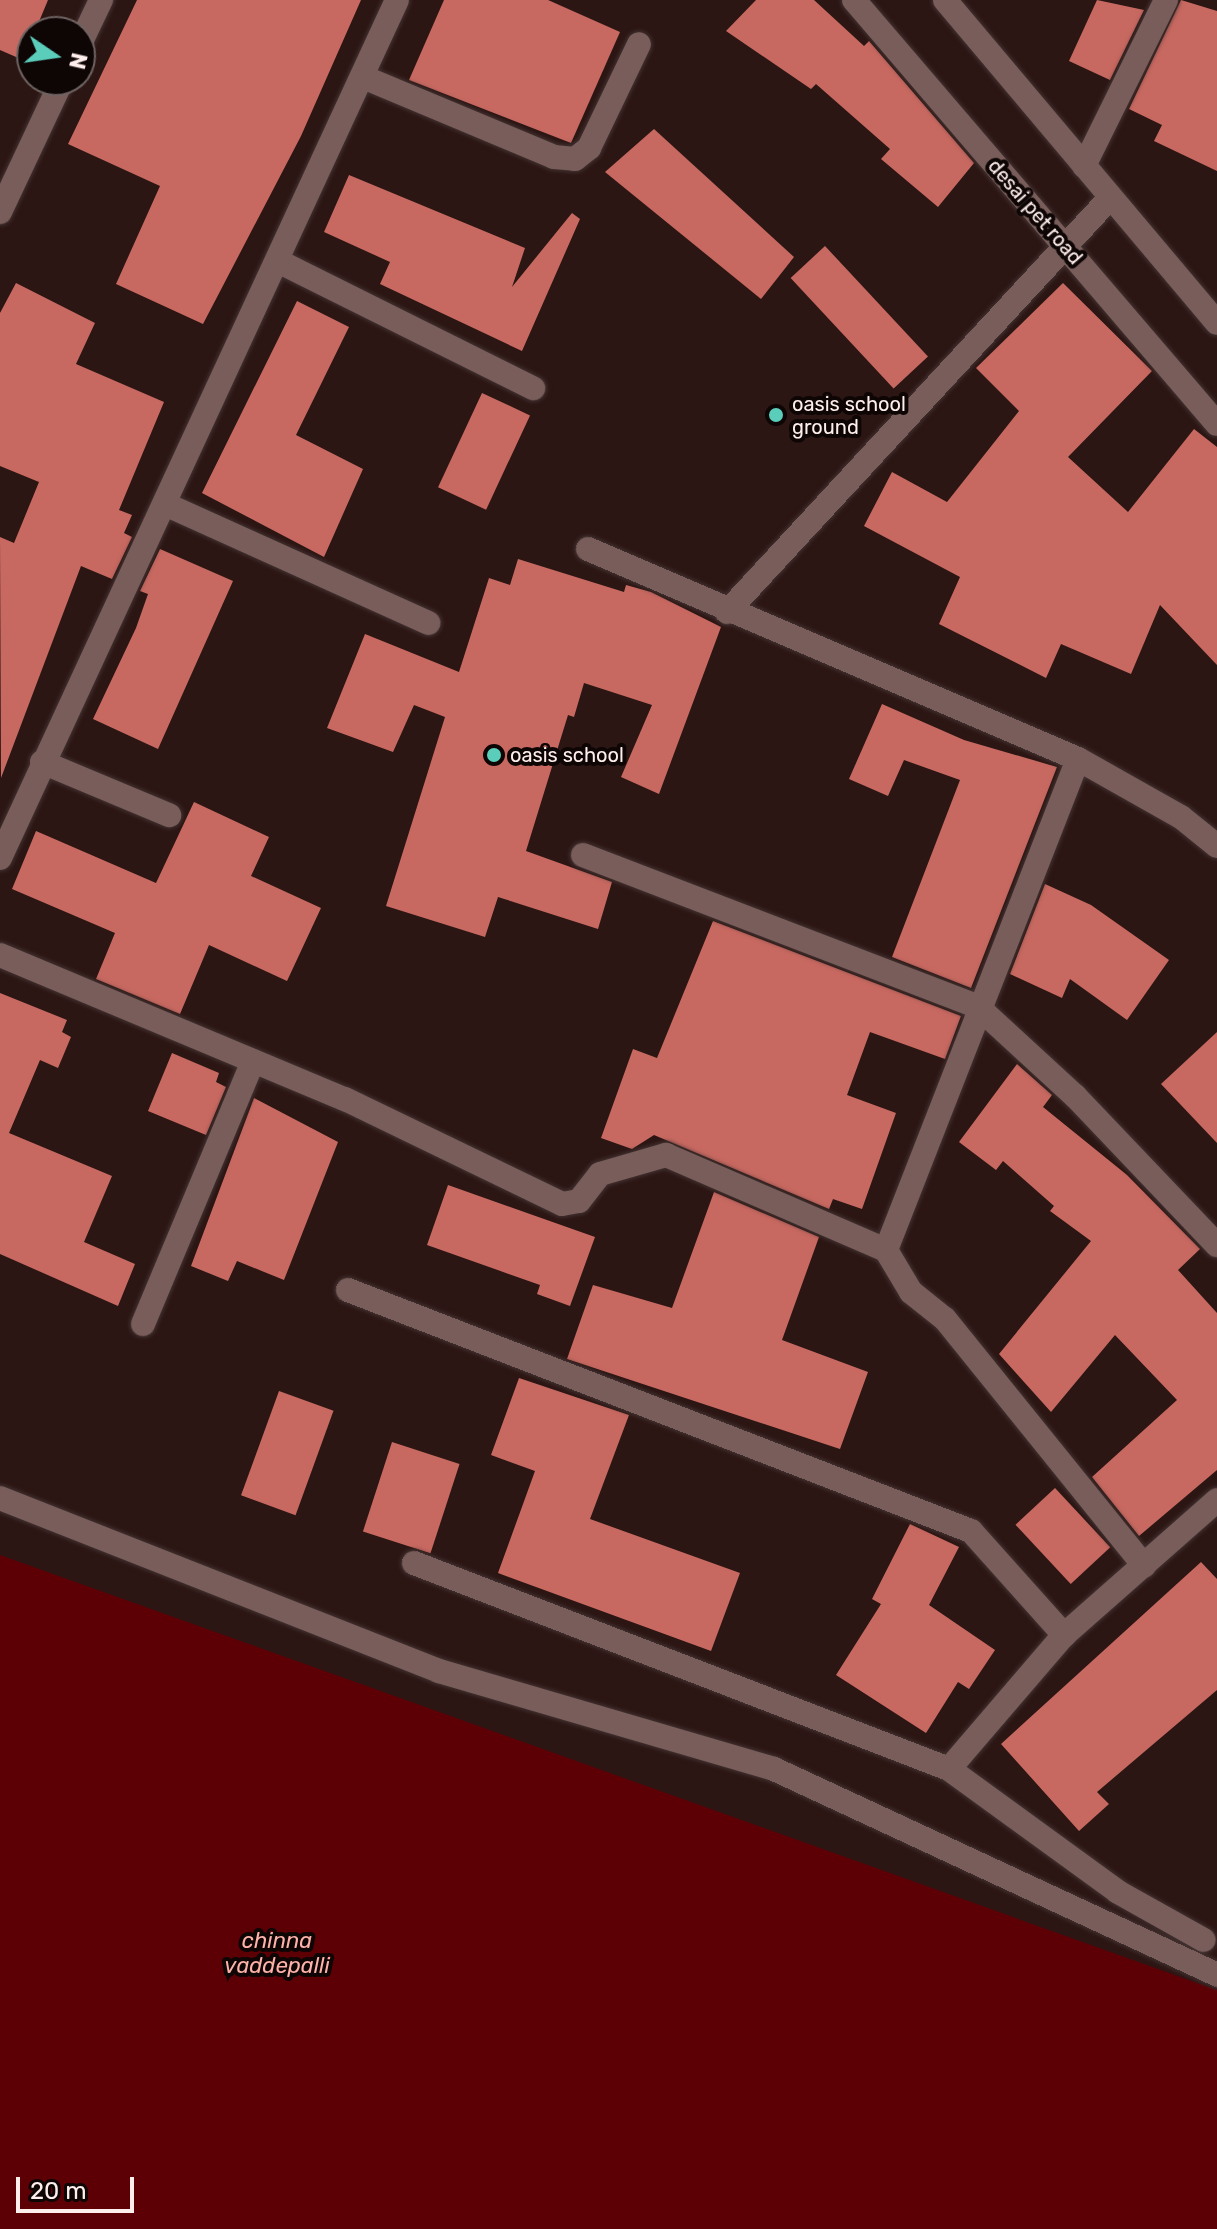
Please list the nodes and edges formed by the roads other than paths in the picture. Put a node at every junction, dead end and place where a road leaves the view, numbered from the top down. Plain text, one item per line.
1 (397, 0) edge
2 (854, 0) edge
3 (945, 0) edge
4 (1166, 0) edge
5 (639, 44) dead end
6 (363, 77) junction
7 (54, 96) edge
8 (1084, 166) junction
9 (1110, 198) junction
10 (0, 212) edge
11 (1065, 246) junction
12 (280, 262) junction
13 (1217, 323) edge
14 (533, 388) dead end
15 (1217, 424) edge
16 (165, 504) junction
17 (588, 549) dead end
18 (727, 612) junction
19 (428, 623) dead end
20 (1078, 759) junction
21 (42, 762) junction
22 (169, 815) dead end
23 (1217, 846) edge
24 (583, 855) dead end
25 (0, 858) edge
26 (0, 955) edge
27 (977, 1006) junction
28 (253, 1061) junction
29 (1217, 1245) edge
30 (886, 1250) junction
31 (348, 1290) dead end
32 (143, 1324) dead end
33 (0, 1498) edge
34 (1217, 1500) edge
35 (414, 1563) dead end
36 (1144, 1566) junction
37 (1064, 1635) junction
38 (949, 1769) junction
39 (1211, 1934) edge
40 (1189, 1964) junction
41 (1217, 1975) edge

1 - 6 street
2 - 11 street, desai pet road
3 - 8 street
4 - 8 street
5 - 6 street
6 - 12 street
7 - 10 street
8 - 9 street
9 - 11 street
9 - 13 street
11 - 15 street, desai pet road
11 - 18 street
12 - 14 street
12 - 16 street
16 - 19 street
16 - 21 street
17 - 18 street
18 - 20 street
20 - 23 street
20 - 27 street
21 - 22 street
21 - 25 street
24 - 27 street
26 - 28 street
27 - 29 street
27 - 30 street
28 - 30 street
28 - 32 street
30 - 36 street
31 - 37 street
33 - 40 street
34 - 36 street
35 - 38 street
36 - 37 street
37 - 38 street
38 - 39 street
39 - 40 street
40 - 41 street

